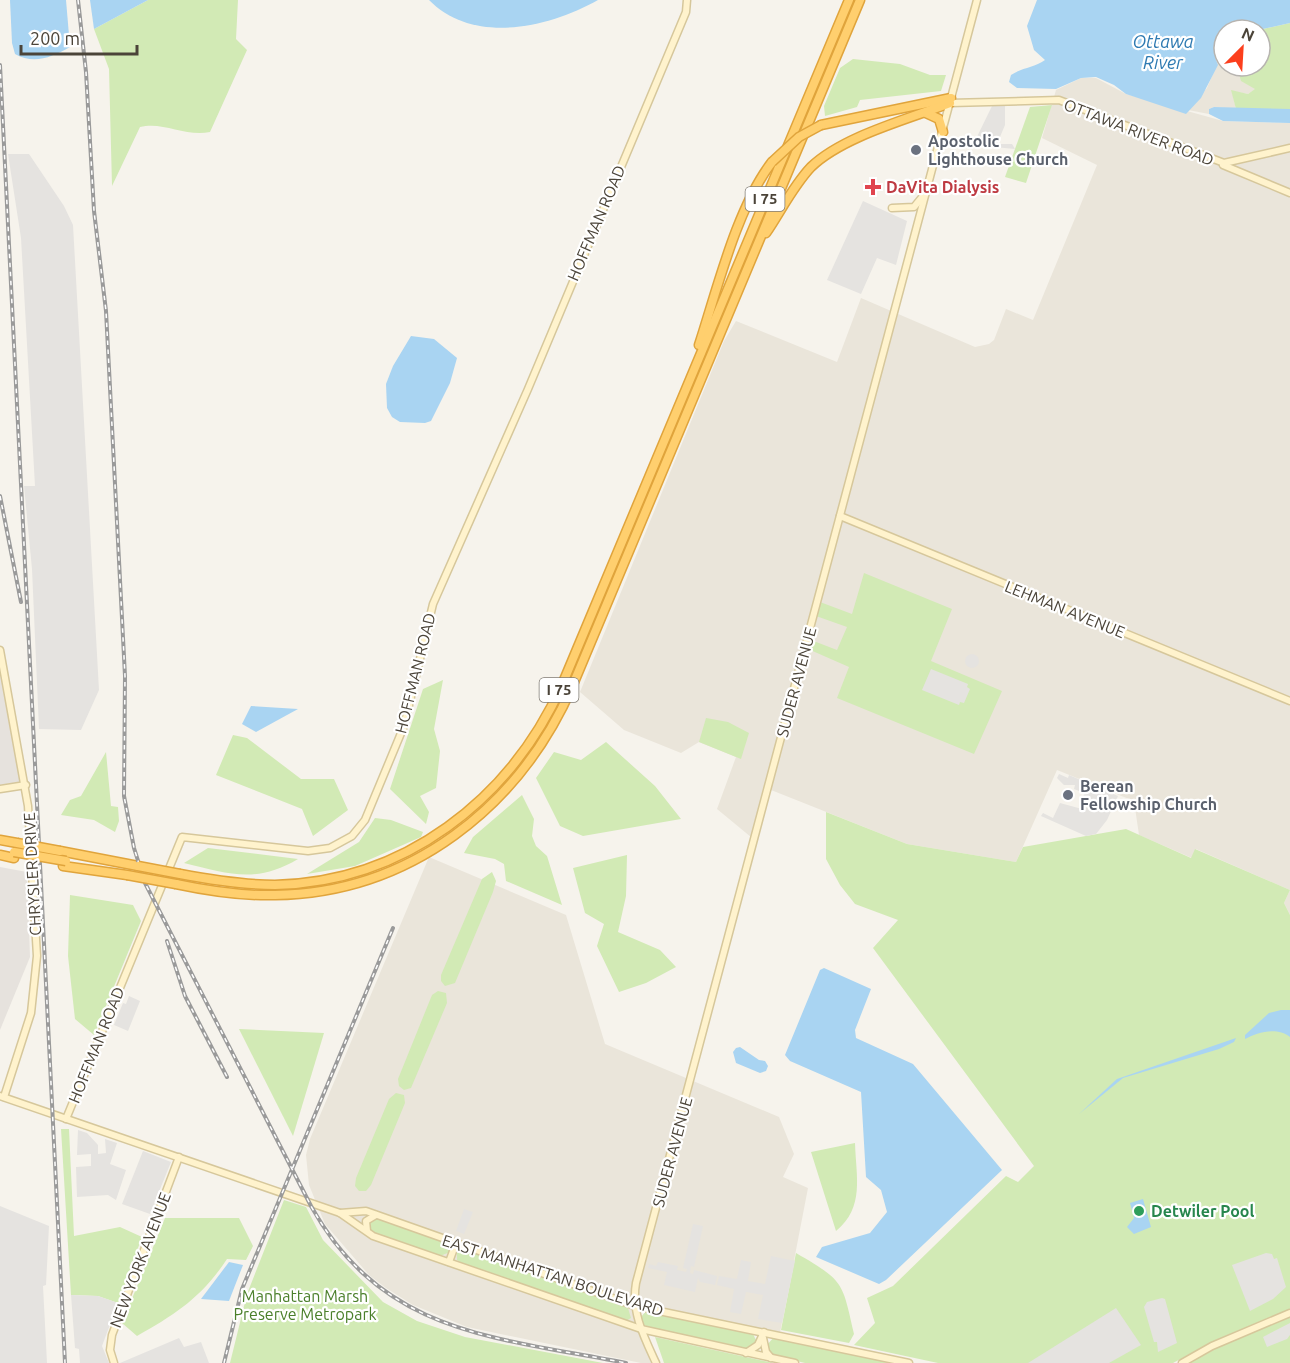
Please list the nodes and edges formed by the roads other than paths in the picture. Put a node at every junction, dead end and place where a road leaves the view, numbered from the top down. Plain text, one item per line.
1 (687, 0) edge
2 (849, 0) edge
3 (860, 0) edge
4 (977, 0) edge
5 (951, 100) junction
6 (925, 113) junction
7 (943, 132) junction
8 (1290, 148) edge
9 (1235, 165) junction
10 (926, 190) junction
11 (1290, 193) edge
12 (892, 208) dead end
13 (754, 250) junction
14 (682, 398) junction
15 (840, 516) junction
16 (0, 650) edge
17 (1290, 701) edge
18 (26, 785) junction
19 (0, 789) edge
20 (0, 840) edge
21 (0, 849) edge
22 (15, 851) junction
23 (0, 855) edge
24 (2, 1096) edge
25 (66, 1119) junction
26 (179, 1157) junction
27 (340, 1213) junction
28 (377, 1215) junction
29 (367, 1232) junction
30 (456, 1243) junction
31 (449, 1262) junction
32 (635, 1306) junction
33 (1290, 1313) edge
34 (641, 1329) junction
35 (764, 1335) junction
36 (746, 1353) junction
37 (771, 1358) junction
38 (114, 1363) edge
39 (656, 1363) edge
40 (795, 1363) edge
41 (909, 1363) edge
42 (1182, 1363) edge

1 - 25 street, HOFFMAN ROAD
2 - 14 highway, I 75
3 - 13 highway, I 75
4 - 5 street, SUDER AVENUE
5 - 6 highway
5 - 7 street, SUDER AVENUE
5 - 9 street, OTTAWA RIVER ROAD
5 - 14 highway, bridge
6 - 7 highway
6 - 13 highway
7 - 10 street, SUDER AVENUE
8 - 9 street, OTTAWA RIVER ROAD
9 - 11 street
10 - 12 street
10 - 15 street, SUDER AVENUE
13 - 22 highway, I 75, bridge
14 - 22 highway, I 75, bridge
15 - 17 street, LEHMAN AVENUE
15 - 32 street, SUDER AVENUE
16 - 18 street, CHRYSLER DRIVE
18 - 19 street
18 - 24 street, CHRYSLER DRIVE
20 - 22 highway, I 75
21 - 22 highway, I 75
22 - 23 highway
24 - 25 street, EAST MANHATTAN BOULEVARD
25 - 26 street, EAST MANHATTAN BOULEVARD
26 - 27 street, EAST MANHATTAN BOULEVARD
26 - 38 street, NEW YORK AVENUE
27 - 28 street, EAST MANHATTAN BOULEVARD
27 - 29 street, EAST MANHATTAN BOULEVARD
28 - 29 street
28 - 30 street, EAST MANHATTAN BOULEVARD
29 - 31 street, EAST MANHATTAN BOULEVARD
30 - 31 street
30 - 32 street, EAST MANHATTAN BOULEVARD
31 - 34 street, EAST MANHATTAN BOULEVARD
32 - 34 street, SUDER AVENUE
32 - 35 street, EAST MANHATTAN BOULEVARD
33 - 42 street
34 - 36 street, EAST MANHATTAN BOULEVARD
34 - 39 street, SUDER AVENUE
35 - 36 street
35 - 37 street
35 - 41 street, EAST MANHATTAN BOULEVARD
36 - 37 street, EAST MANHATTAN BOULEVARD
37 - 40 street, EAST MANHATTAN BOULEVARD

